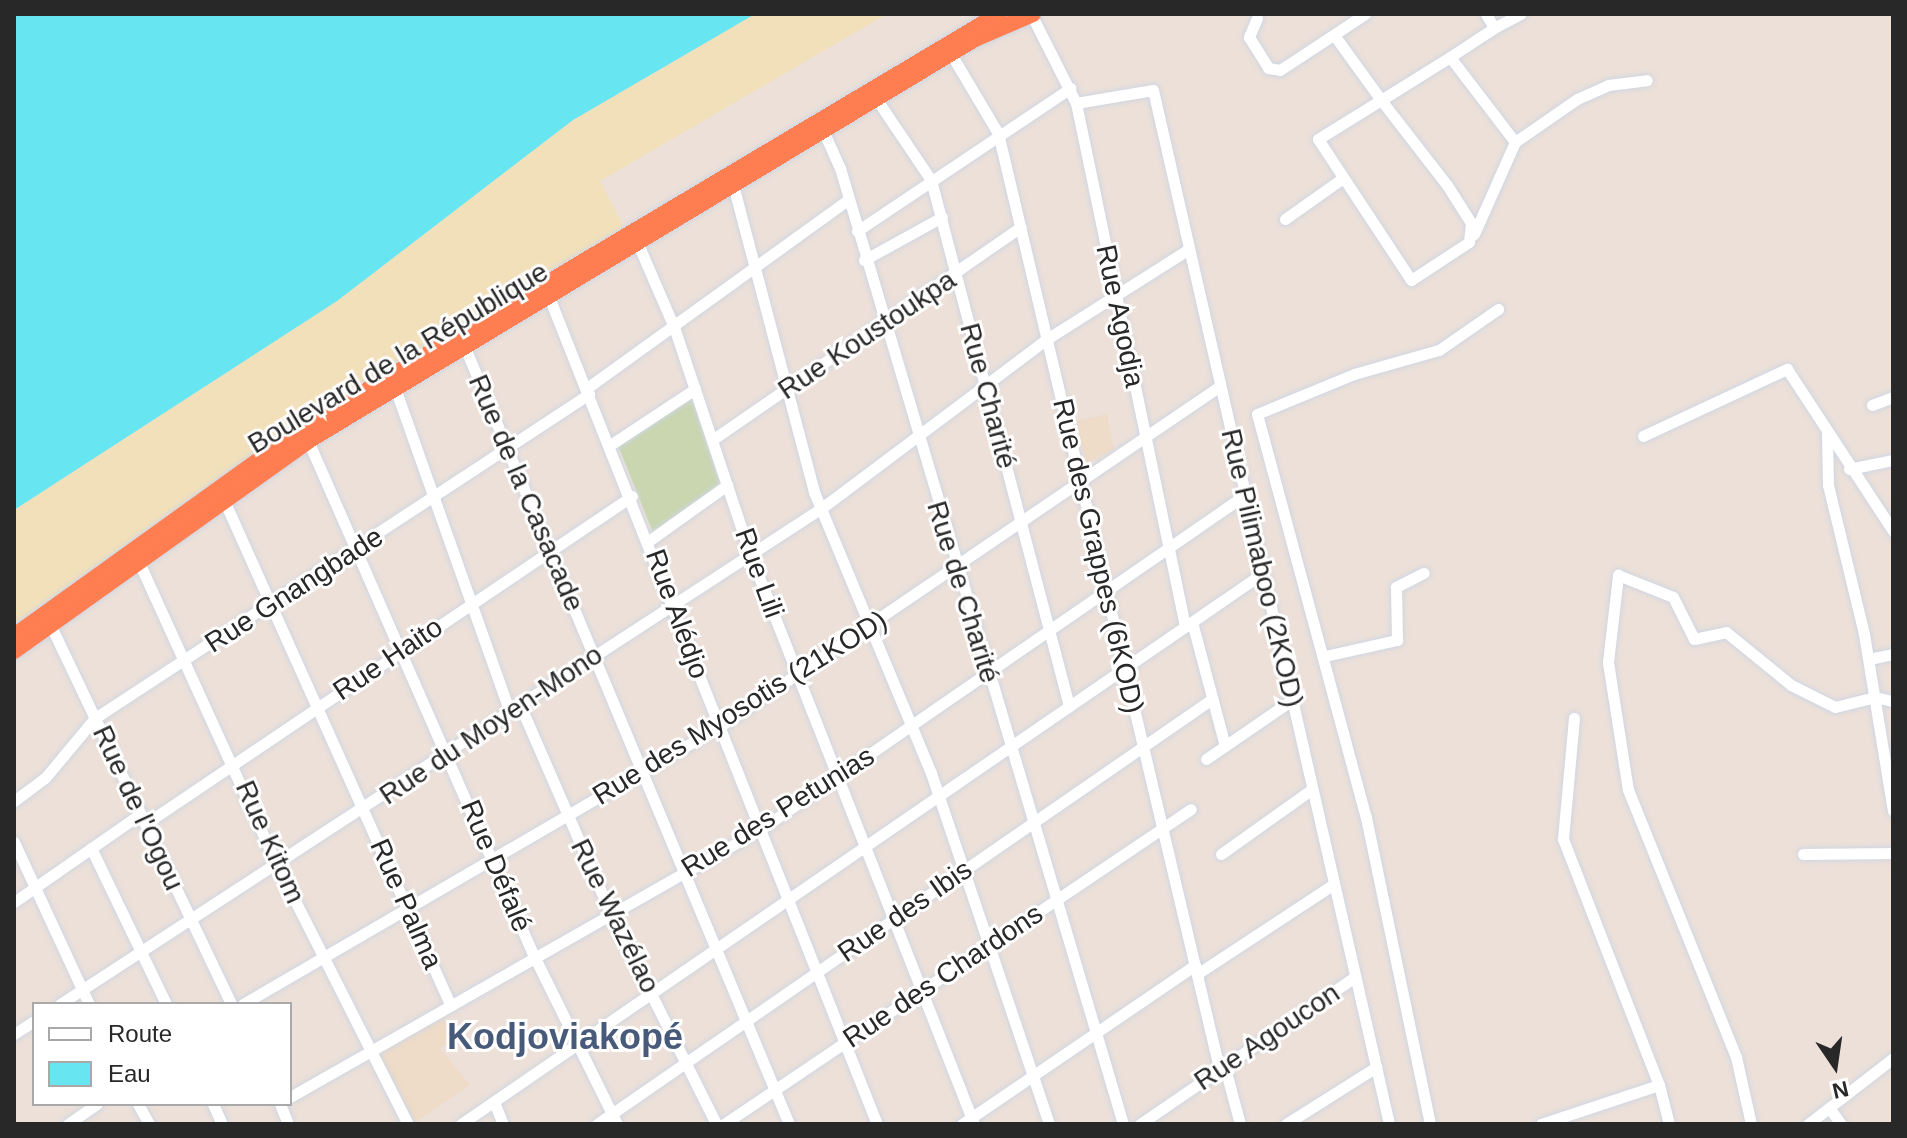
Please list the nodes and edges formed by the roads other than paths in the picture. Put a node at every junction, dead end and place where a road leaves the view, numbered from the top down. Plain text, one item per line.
1 (999, 14) edge
2 (1032, 14) edge
3 (1365, 14) edge
4 (1486, 14) edge
5 (1520, 14) edge
6 (1258, 15) edge
7 (1494, 28) junction
8 (1334, 35) junction
9 (951, 54) junction
10 (1450, 57) junction
11 (1647, 80) dead end
12 (1071, 88) junction
13 (872, 93) junction
14 (1381, 100) junction
15 (1076, 103) junction
16 (820, 125) junction
17 (998, 133) junction
18 (1515, 142) junction
19 (1343, 178) junction
20 (931, 180) junction
21 (733, 185) junction
22 (848, 200) junction
23 (942, 217) junction
24 (1285, 219) dead end
25 (1021, 227) junction
26 (857, 231) junction
27 (1474, 234) junction
28 (638, 244) junction
29 (1189, 249) junction
30 (864, 260) junction
31 (753, 265) junction
32 (956, 274) junction
33 (546, 291) junction
34 (1115, 293) junction
35 (1498, 309) dead end
36 (881, 325) junction
37 (674, 327) junction
38 (1047, 339) junction
39 (466, 350) junction
40 (986, 386) junction
41 (1220, 386) junction
42 (395, 388) junction
43 (695, 389) junction
44 (789, 389) junction
45 (588, 391) junction
46 (1893, 397) edge
47 (1872, 405) dead end
48 (1145, 434) junction
49 (1827, 434) junction
50 (305, 435) junction
51 (1643, 436) dead end
52 (917, 438) junction
53 (712, 440) junction
54 (610, 445) junction
55 (511, 448) junction
56 (1893, 460) edge
57 (1849, 469) junction
58 (1080, 479) junction
59 (727, 485) junction
60 (1245, 495) junction
61 (632, 496) junction
62 (223, 498) junction
63 (433, 499) junction
64 (823, 507) junction
65 (1021, 522) junction
66 (1893, 531) edge
67 (650, 540) junction
68 (1168, 547) junction
69 (354, 549) junction
70 (750, 554) junction
71 (549, 556) junction
72 (137, 558) junction
73 (956, 566) junction
74 (1263, 573) junction
75 (1424, 573) dead end
76 (1106, 591) junction
77 (472, 603) junction
78 (271, 604) junction
79 (674, 604) junction
80 (46, 618) junction
81 (874, 624) junction
82 (1188, 624) junction
83 (1049, 630) junction
84 (14, 636) edge
85 (401, 650) junction
86 (14, 651) edge
87 (1893, 654) edge
88 (596, 655) junction
89 (1325, 656) junction
90 (1869, 659) junction
91 (186, 661) junction
92 (1124, 667) junction
93 (987, 673) junction
94 (798, 677) junction
95 (1875, 697) junction
96 (1212, 699) junction
97 (1292, 700) junction
98 (1893, 701) edge
99 (1069, 706) junction
100 (318, 707) junction
101 (515, 708) junction
102 (95, 718) junction
103 (1574, 718) dead end
104 (913, 725) junction
105 (719, 727) junction
106 (1143, 744) junction
107 (1225, 746) junction
108 (1009, 747) junction
109 (448, 756) junction
110 (1206, 759) dead end
111 (235, 762) junction
112 (645, 770) junction
113 (837, 777) junction
114 (1312, 789) junction
115 (937, 797) junction
116 (14, 801) edge
117 (364, 809) junction
118 (1191, 809) dead end
119 (1893, 811) edge
120 (567, 817) junction
121 (143, 819) junction
122 (1031, 824) junction
123 (1162, 827) junction
124 (761, 829) junction
125 (14, 842) edge
126 (864, 847) junction
127 (91, 848) junction
128 (1893, 853) edge
129 (1221, 854) dead end
130 (1803, 854) dead end
131 (494, 857) junction
132 (275, 861) junction
133 (962, 871) junction
134 (685, 872) junction
135 (1334, 884) junction
136 (34, 887) junction
137 (789, 898) junction
138 (1056, 899) junction
139 (14, 902) edge
140 (408, 907) junction
141 (610, 912) junction
142 (188, 914) junction
143 (893, 919) junction
144 (987, 945) junction
145 (716, 947) junction
146 (140, 949) junction
147 (533, 954) junction
148 (323, 957) junction
149 (1196, 969) junction
150 (819, 971) junction
151 (1355, 977) junction
152 (82, 989) junction
153 (921, 991) junction
154 (653, 992) junction
155 (63, 1002) edge
156 (88, 1002) edge
157 (165, 1002) edge
158 (230, 1002) edge
159 (246, 1002) edge
160 (450, 1004) junction
161 (745, 1021) junction
162 (32, 1022) edge
163 (1095, 1032) junction
164 (14, 1034) edge
165 (846, 1042) junction
166 (576, 1045) junction
167 (373, 1050) junction
168 (1893, 1058) edge
169 (686, 1062) junction
170 (1222, 1066) junction
171 (1376, 1067) junction
172 (1034, 1075) junction
173 (1659, 1085) junction
174 (775, 1091) junction
175 (292, 1096) edge
176 (494, 1102) junction
177 (94, 1106) edge
178 (139, 1106) edge
179 (1830, 1109) junction
180 (614, 1119) edge
181 (969, 1122) edge
182 (68, 1124) edge
183 (149, 1124) edge
184 (408, 1124) edge
185 (461, 1124) edge
186 (503, 1124) edge
187 (597, 1124) edge
188 (716, 1124) edge
189 (724, 1124) edge
190 (789, 1124) edge
191 (877, 1124) edge
192 (1049, 1124) edge
193 (1123, 1124) edge
194 (1140, 1124) edge
195 (1240, 1124) edge
196 (1286, 1124) edge
197 (1389, 1124) edge
198 (1430, 1124) edge
199 (1541, 1124) edge
200 (1669, 1124) edge
201 (1751, 1124) edge
202 (1808, 1124) edge
203 (1841, 1124) edge

1 - 13 highway, Boulevard de la République
2 - 9 highway, Boulevard de la République
2 - 12 street, Rue Agodja
3 - 8 street
4 - 7 street
5 - 7 street
6 - 8 street
7 - 10 street
8 - 14 street
9 - 13 highway, Boulevard de la République
9 - 17 street, Rue des Grappes (6KOD)
10 - 14 street
10 - 18 street
11 - 18 street
12 - 15 street, Rue Agodja
12 - 17 street
13 - 16 highway, Boulevard de la République
13 - 20 street, Rue Charité
14 - 19 street
14 - 27 street
15 - 29 street, Rue Pilimaboo (2KOD)
15 - 34 street, Rue Agodja
16 - 21 highway, Boulevard de la République
16 - 22 street, Rue de Charité
16 - 33 highway, Boulevard de la République
17 - 20 street
17 - 25 street, Rue des Grappes (6KOD)
18 - 27 street
19 - 24 street
19 - 27 street
20 - 23 street, Rue Charité
20 - 26 street
21 - 28 highway, Boulevard de la République
21 - 31 street
22 - 26 street, Rue de Charité
22 - 31 street, Rue Gnangbade
23 - 30 street
23 - 32 street, Rue Charité
25 - 32 street, Rue Koustoukpa
25 - 38 street, Rue des Grappes (6KOD)
26 - 30 street, Rue de Charité
28 - 33 highway, Boulevard de la République
28 - 37 street, Rue Lili
29 - 34 street, Rue du Moyen-Mono
29 - 41 street, Rue Pilimaboo (2KOD)
30 - 36 street, Rue de Charité
31 - 37 street, Rue Gnangbade
31 - 44 street
32 - 36 street, Rue Koustoukpa
32 - 40 street, Rue Charité
33 - 39 highway, Boulevard de la République
33 - 45 street, Rue Alédjo
33 - 50 highway, Boulevard de la République
34 - 38 street, Rue du Moyen-Mono
34 - 48 street, Rue Agodja
35 - 89 street
36 - 44 street, Rue Koustoukpa
36 - 52 street, Rue de Charité
37 - 43 street, Rue Lili
37 - 45 street, Rue Gnangbade
38 - 40 street, Rue du Moyen-Mono
38 - 58 street, Rue des Grappes (6KOD)
39 - 42 highway, Boulevard de la République
39 - 55 street, Rue de la Casacade
40 - 52 street, Rue du Moyen-Mono
40 - 65 street, Rue Charité
41 - 48 street, Rue des Myosotis (21KOD)
41 - 60 street, Rue Pilimaboo (2KOD)
42 - 50 highway, Boulevard de la République
42 - 63 street, Rue Wazélao
43 - 53 street, Rue Lili
43 - 54 street
44 - 53 street, Rue Koustoukpa
44 - 64 street
45 - 54 street, Rue Alédjo
45 - 55 street, Rue Gnangbade
46 - 47 street
48 - 58 street, Rue des Myosotis (21KOD)
48 - 68 street, Rue Agodja
49 - 51 street
49 - 57 street
49 - 90 street
50 - 62 highway, Boulevard de la République
50 - 69 street, Rue Défalé
50 - 80 highway, Boulevard de la République
52 - 64 street, Rue du Moyen-Mono
52 - 73 street, Rue de Charité
53 - 59 street, Rue Lili
54 - 61 street, Rue Alédjo
55 - 63 street, Rue Gnangbade
55 - 71 street, Rue de la Casacade
56 - 57 street
57 - 66 street
58 - 65 street, Rue des Myosotis (21KOD)
58 - 76 street, Rue des Grappes (6KOD)
59 - 67 street
59 - 70 street, Rue Lili
60 - 68 street, Rue des Petunias
60 - 74 street, Rue Pilimaboo (2KOD)
61 - 67 street, Rue Alédjo
61 - 71 street, Rue Haito
62 - 72 highway, Boulevard de la République
62 - 78 street, Rue Palma
63 - 69 street, Rue Gnangbade
63 - 77 street, Rue Wazélao
64 - 70 street, Rue du Moyen-Mono
64 - 81 street
65 - 73 street, Rue des Myosotis (21KOD)
65 - 83 street, Rue Charité
67 - 79 street, Rue Alédjo
68 - 76 street, Rue des Petunias
68 - 82 street, Rue Agodja
69 - 78 street, Rue Gnangbade
69 - 85 street, Rue Défalé
70 - 79 street, Rue du Moyen-Mono
70 - 94 street, Rue Lili
71 - 77 street, Rue Haito
71 - 88 street, Rue de la Casacade
72 - 80 highway, Boulevard de la République
72 - 91 street, Rue Kitom
73 - 81 street, Rue des Myosotis (21KOD)
73 - 93 street, Rue de Charité
74 - 82 street
74 - 97 street, Rue Pilimaboo (2KOD)
75 - 89 street
76 - 83 street, Rue des Petunias
76 - 92 street, Rue des Grappes (6KOD)
77 - 85 street, Rue Haito
77 - 101 street, Rue Wazélao
78 - 91 street, Rue Gnangbade
78 - 100 street, Rue Palma
79 - 88 street, Rue du Moyen-Mono
79 - 105 street, Rue Alédjo
80 - 84 highway, Boulevard de la République
80 - 86 highway, Boulevard de la République
80 - 102 street, Rue de l'Ogou
81 - 94 street, Rue des Myosotis (21KOD)
81 - 104 street
82 - 92 street
82 - 96 street, Rue Agodja
83 - 93 street, Rue des Petunias
83 - 99 street, Rue Charité
85 - 100 street, Rue Haito
85 - 109 street, Rue Défalé
87 - 90 street
88 - 101 street, Rue du Moyen-Mono
88 - 112 street, Rue de la Casacade
89 - 198 street
90 - 95 street
91 - 102 street, Rue Gnangbade
91 - 111 street, Rue Kitom
92 - 99 street
92 - 106 street, Rue des Grappes (6KOD)
93 - 104 street, Rue des Petunias
93 - 108 street, Rue de Charité
94 - 105 street, Rue des Myosotis (21KOD)
94 - 113 street, Rue Lili
95 - 98 street
95 - 119 street
95 - 201 street
96 - 106 street, Rue des Ibis
96 - 107 street, Rue Agodja
97 - 107 street
97 - 114 street, Rue Pilimaboo (2KOD)
99 - 108 street
100 - 111 street, Rue Haito
100 - 117 street, Rue Palma
101 - 109 street, Rue du Moyen-Mono
101 - 120 street, Rue Wazélao
102 - 116 street, Rue Gnangbade
102 - 121 street, Rue de l'Ogou
103 - 173 street
104 - 113 street, Rue des Petunias
104 - 115 street
105 - 112 street, Rue des Myosotis (21KOD)
105 - 124 street, Rue Alédjo
106 - 122 street, Rue des Ibis
106 - 123 street, Rue des Grappes (6KOD)
107 - 110 street
108 - 115 street
108 - 122 street, Rue de Charité
109 - 117 street, Rue du Moyen-Mono
109 - 131 street, Rue Défalé
111 - 121 street, Rue Haito
111 - 132 street, Rue Kitom
112 - 120 street, Rue des Myosotis (21KOD)
112 - 134 street, Rue de la Casacade
113 - 124 street, Rue des Petunias
113 - 126 street, Rue Lili
114 - 129 street
114 - 135 street, Rue Pilimaboo (2KOD)
115 - 126 street
115 - 133 street
117 - 132 street, Rue du Moyen-Mono
117 - 140 street, Rue Palma
118 - 123 street, Rue des Chardons
120 - 131 street, Rue des Myosotis (21KOD)
120 - 141 street, Rue Wazélao
121 - 127 street, Rue Haito
121 - 142 street, Rue de l'Ogou
122 - 133 street, Rue des Ibis
122 - 138 street, Rue de Charité
123 - 138 street, Rue des Chardons
123 - 149 street, Rue des Grappes (6KOD)
124 - 134 street, Rue des Petunias
124 - 137 street, Rue Alédjo
125 - 136 street
126 - 137 street
126 - 143 street, Rue Lili
127 - 136 street, Rue Haito
127 - 146 street
128 - 130 street
131 - 140 street, Rue des Myosotis (21KOD)
131 - 147 street, Rue Défalé
132 - 142 street, Rue du Moyen-Mono
132 - 148 street, Rue Kitom
133 - 143 street, Rue des Ibis
133 - 144 street
134 - 141 street, Rue des Petunias
134 - 145 street, Rue de la Casacade
135 - 149 street
135 - 151 street, Rue Pilimaboo (2KOD)
136 - 139 street, Rue Haito
136 - 152 street
137 - 145 street
137 - 150 street, Rue Alédjo
138 - 144 street, Rue des Chardons
138 - 163 street, Rue de Charité
140 - 148 street, Rue des Myosotis (21KOD)
140 - 160 street, Rue Palma
141 - 147 street, Rue des Petunias
141 - 154 street, Rue Wazélao
142 - 146 street, Rue du Moyen-Mono
142 - 158 street, Rue de l'Ogou
143 - 150 street, Rue des Ibis
143 - 153 street, Rue Lili
144 - 153 street, Rue des Chardons
144 - 172 street
145 - 154 street
145 - 161 street, Rue de la Casacade
146 - 152 street, Rue du Moyen-Mono
146 - 157 street
147 - 160 street, Rue des Petunias
147 - 166 street, Rue Défalé
148 - 159 street, Rue des Myosotis (21KOD)
148 - 167 street, Rue Kitom
149 - 163 street
149 - 170 street, Rue des Grappes (6KOD)
150 - 161 street, Rue des Ibis
150 - 165 street, Rue Alédjo
151 - 170 street, Rue Agoucon
151 - 171 street, Rue Pilimaboo (2KOD)
152 - 155 street, Rue du Moyen-Mono
152 - 156 street
153 - 165 street, Rue des Chardons
153 - 181 street, Rue Lili
154 - 166 street
154 - 169 street, Rue Wazélao
160 - 167 street, Rue des Petunias
161 - 169 street, Rue des Ibis
161 - 174 street, Rue de la Casacade
162 - 164 street
163 - 172 street
163 - 193 street, Rue de Charité
165 - 174 street, Rue des Chardons
165 - 191 street, Rue Alédjo
166 - 176 street
166 - 180 street, Rue Défalé
167 - 175 street, Rue des Petunias
167 - 184 street, Rue Kitom
168 - 179 street
169 - 180 street, Rue des Ibis
169 - 188 street, Rue Wazélao
170 - 194 street, Rue Agoucon
170 - 195 street, Rue des Grappes (6KOD)
171 - 196 street
171 - 197 street, Rue Pilimaboo (2KOD)
172 - 181 street
172 - 192 street
173 - 199 street
173 - 200 street
174 - 189 street, Rue des Chardons
174 - 190 street, Rue de la Casacade
176 - 185 street
176 - 186 street
177 - 182 street
178 - 183 street
179 - 202 street
179 - 203 street
180 - 187 street, Rue des Ibis

